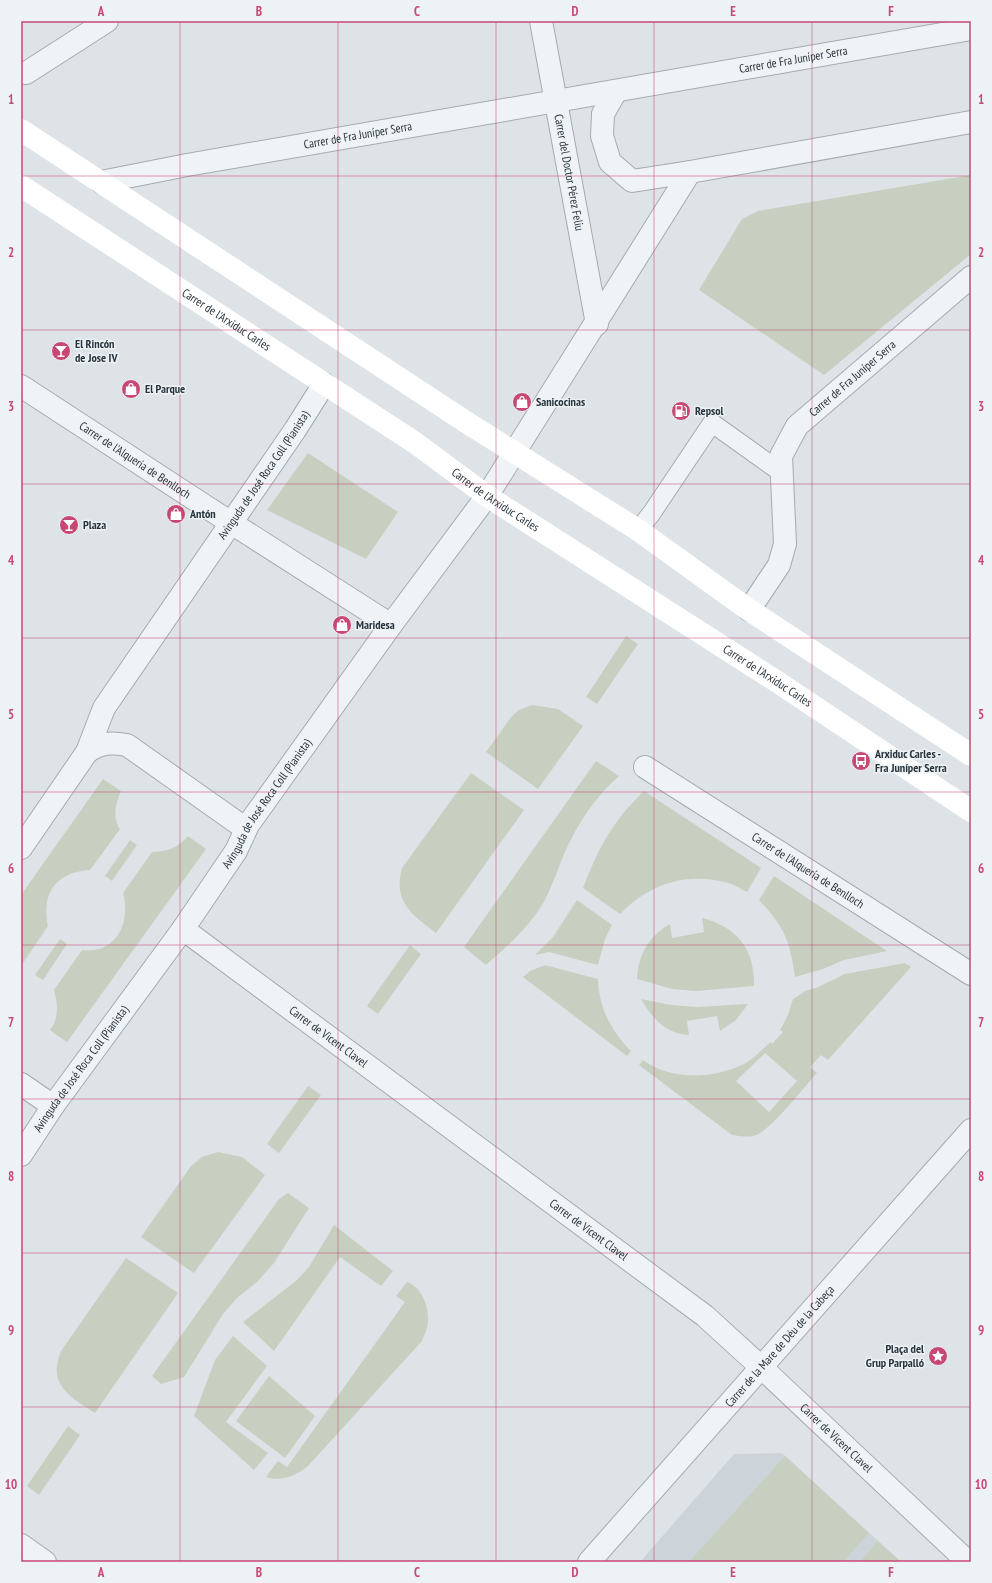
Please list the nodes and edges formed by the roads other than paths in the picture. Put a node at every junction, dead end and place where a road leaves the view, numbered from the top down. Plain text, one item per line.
1 (107, 21) edge
2 (541, 21) edge
3 (971, 29) edge
4 (26, 73) dead end
5 (616, 91) junction
6 (556, 102) junction
7 (971, 122) edge
8 (21, 130) edge
9 (690, 172) junction
10 (100, 182) junction
11 (21, 186) edge
12 (971, 277) edge
13 (597, 324) junction
14 (324, 384) junction
15 (21, 386) edge
16 (514, 452) junction
17 (781, 465) junction
18 (488, 496) junction
19 (232, 523) junction
20 (638, 530) junction
21 (749, 610) junction
22 (391, 625) junction
23 (87, 752) junction
24 (971, 755) edge
25 (645, 767) dead end
26 (971, 811) edge
27 (246, 829) junction
28 (21, 848) edge
29 (183, 929) junction
30 (971, 974) edge
31 (21, 1084) edge
32 (53, 1106) junction
33 (971, 1130) edge
34 (21, 1155) edge
35 (762, 1368) junction
36 (21, 1545) edge
37 (46, 1562) edge
38 (589, 1562) edge
39 (968, 1562) edge

1 - 4 street
2 - 6 street, Carrer del Doctor Pérez Feliu
3 - 5 street, Carrer de Fra Juníper Serra
5 - 6 street, Carrer de Fra Juníper Serra
5 - 9 street
6 - 10 street, Carrer de Fra Juníper Serra
6 - 13 street, Carrer del Doctor Pérez Feliu
7 - 9 street
8 - 10 main road
9 - 13 street
10 - 16 main road
11 - 14 main road, Carrer de l'Arxiduc Carles
12 - 17 street, Carrer de Fra Juníper Serra
13 - 16 street
14 - 18 main road, Carrer de l'Arxiduc Carles
14 - 19 street, Avinguda de José Roca Coll (Pianista)
15 - 19 street, Carrer de l'Alqueria de Benlloch
16 - 18 street, Avinguda de José Roca Coll (Pianista)
16 - 20 main road
17 - 20 lane
17 - 21 street
18 - 22 street, Avinguda de José Roca Coll (Pianista)
18 - 26 main road, Carrer de l'Arxiduc Carles
19 - 22 street, Carrer de l'Alqueria de Benlloch
19 - 23 street, Avinguda de José Roca Coll (Pianista)
20 - 21 main road
21 - 24 main road
22 - 27 street, Avinguda de José Roca Coll (Pianista)
23 - 27 street
23 - 28 street, Avinguda de José Roca Coll (Pianista)
25 - 30 street, Carrer de l'Alquería de Benlloch
27 - 29 street, Avinguda de José Roca Coll (Pianista)
29 - 32 street, Avinguda de José Roca Coll (Pianista)
29 - 35 street, Carrer de Vicent Clavel
31 - 32 street
32 - 34 street, Avinguda de José Roca Coll (Pianista)
33 - 35 street, Carrer de la Mare de Déu de la Cabeça
35 - 38 street, Carrer de la Mare de Déu de la Cabeça
35 - 39 street, Carrer de Vicent Clavel
36 - 37 street

